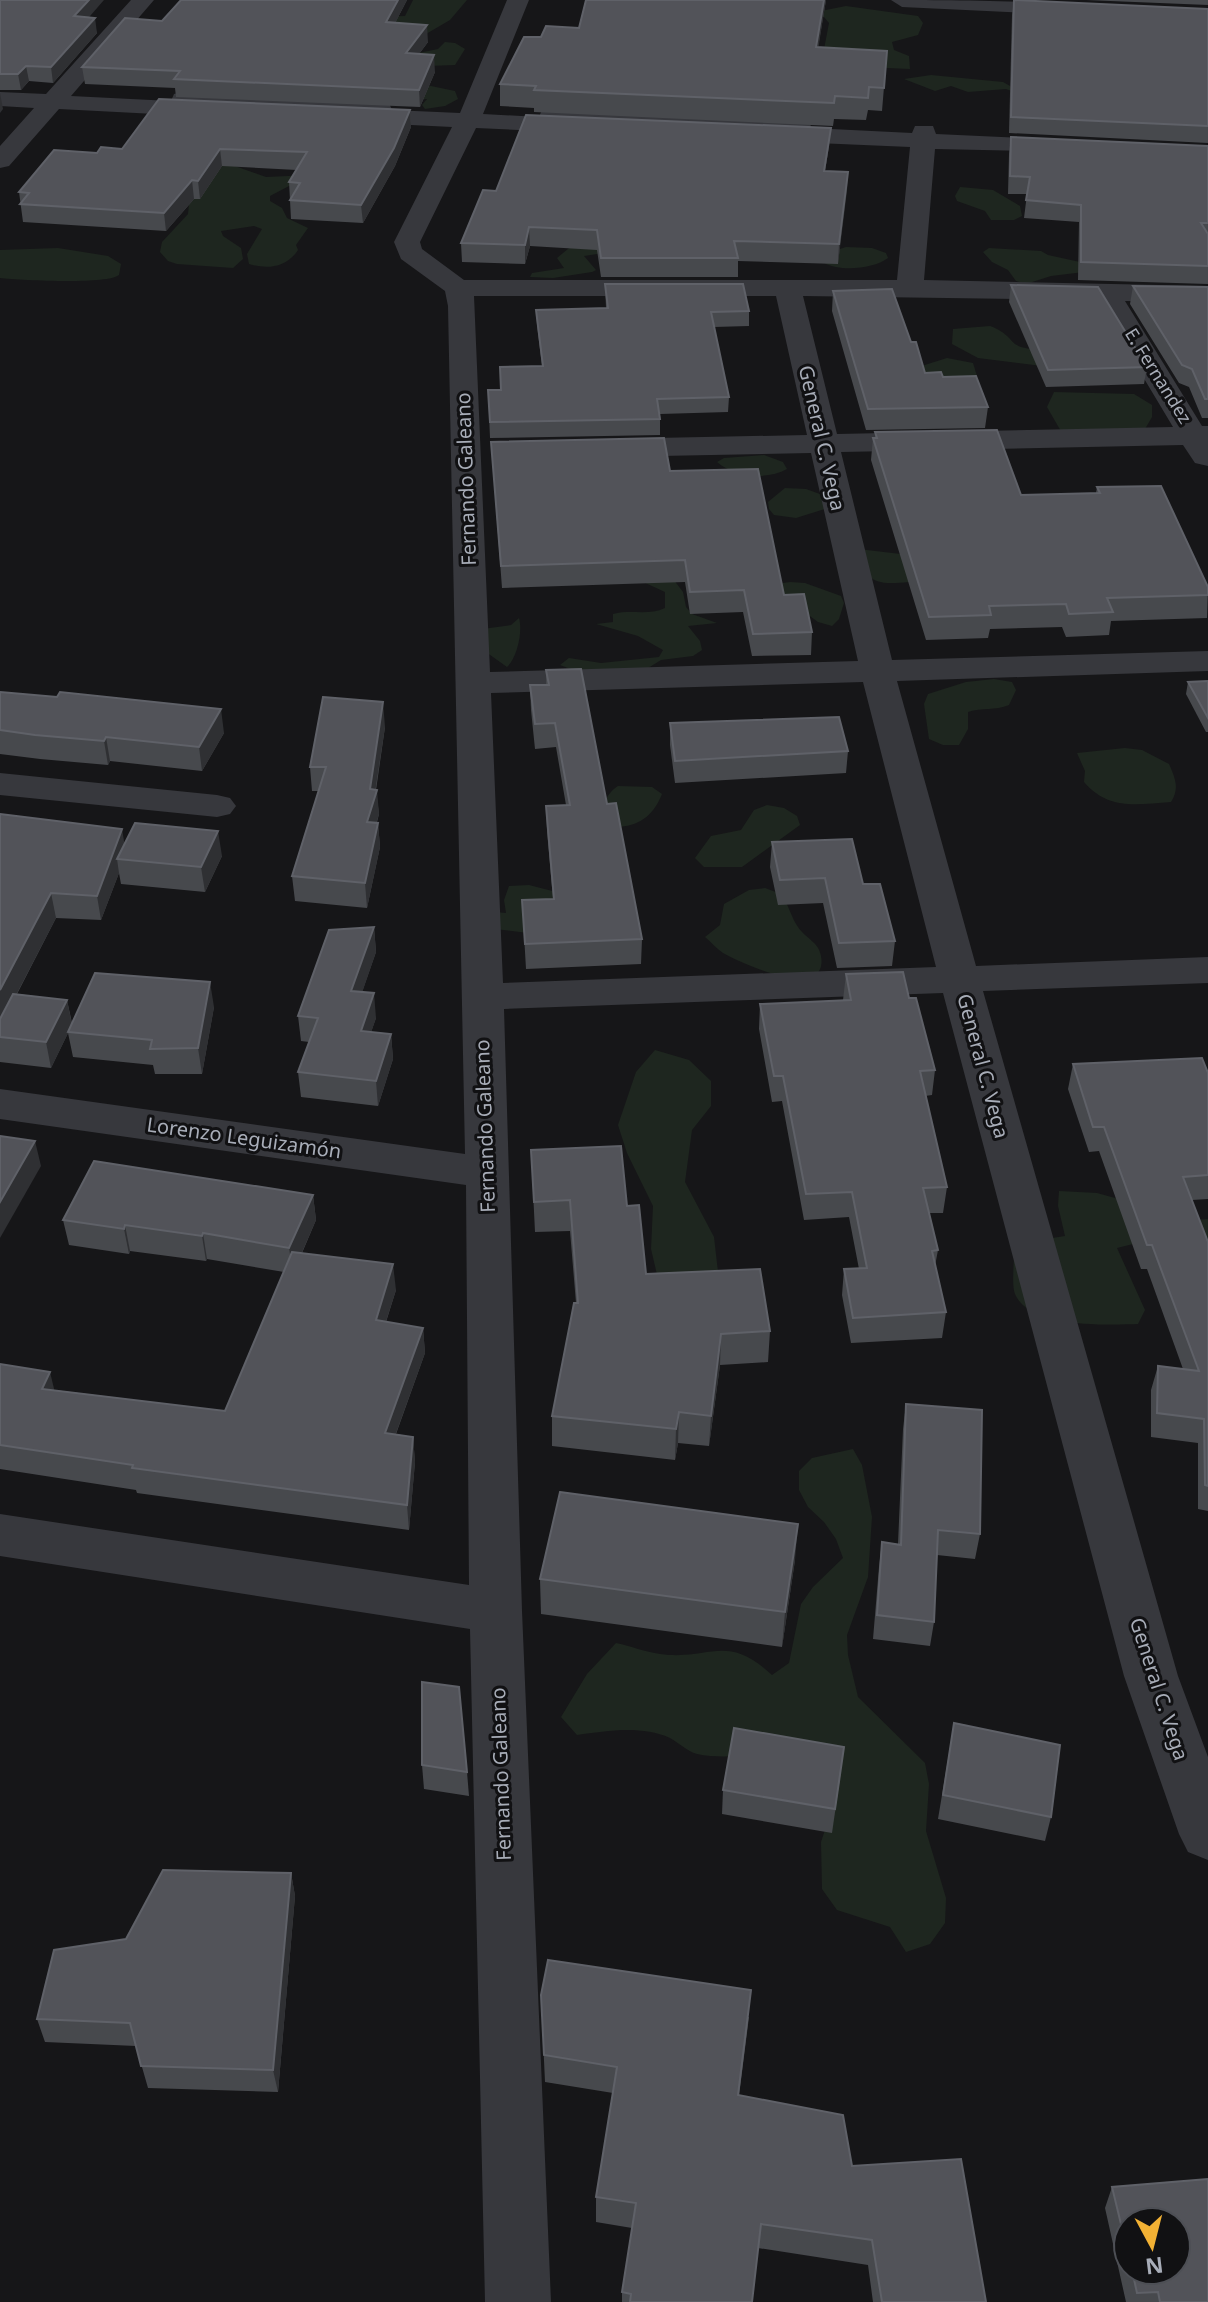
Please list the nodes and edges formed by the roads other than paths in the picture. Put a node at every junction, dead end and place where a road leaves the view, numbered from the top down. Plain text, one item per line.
1 (143, 0) edge
2 (518, 0) edge
3 (902, 0) edge
4 (908, 0) edge
5 (1093, 9) edge
6 (0, 90) edge
7 (55, 98) junction
8 (0, 99) edge
9 (470, 116) junction
10 (924, 136) junction
11 (1097, 143) edge
12 (0, 161) edge
13 (458, 288) junction
14 (910, 288) junction
15 (788, 289) junction
16 (1106, 292) junction
17 (1208, 294) edge
18 (823, 443) junction
19 (1204, 444) edge
20 (574, 448) edge
21 (1208, 661) edge
22 (877, 670) junction
23 (472, 683) junction
24 (0, 784) edge
25 (217, 806) dead end
26 (1208, 970) edge
27 (959, 977) junction
28 (481, 997) junction
29 (0, 1104) edge
30 (488, 1173) junction
31 (0, 1535) edge
32 (496, 1611) junction
33 (1208, 1834) edge
34 (518, 2302) edge

1 - 7 street
2 - 9 street
3 - 4 street
4 - 5 street
6 - 7 street
7 - 8 street
7 - 9 street
7 - 12 street
9 - 10 street
9 - 13 street
10 - 11 street
10 - 14 street
13 - 15 street
13 - 23 street, Fernando Galeano
14 - 15 street
14 - 16 street
15 - 18 street, General C. Vega
16 - 17 street
16 - 19 street, E. Fernandez
18 - 19 street
18 - 20 street
18 - 22 street, General C. Vega
21 - 22 street
22 - 23 street
22 - 27 street, General C. Vega
23 - 28 street, Fernando Galeano
24 - 25 street
26 - 27 street
27 - 28 street
27 - 33 street, General C. Vega
28 - 30 street, Fernando Galeano
29 - 30 street, Lorenzo Leguizamón
30 - 32 street, Fernando Galeano
31 - 32 street
32 - 34 street, Fernando Galeano

